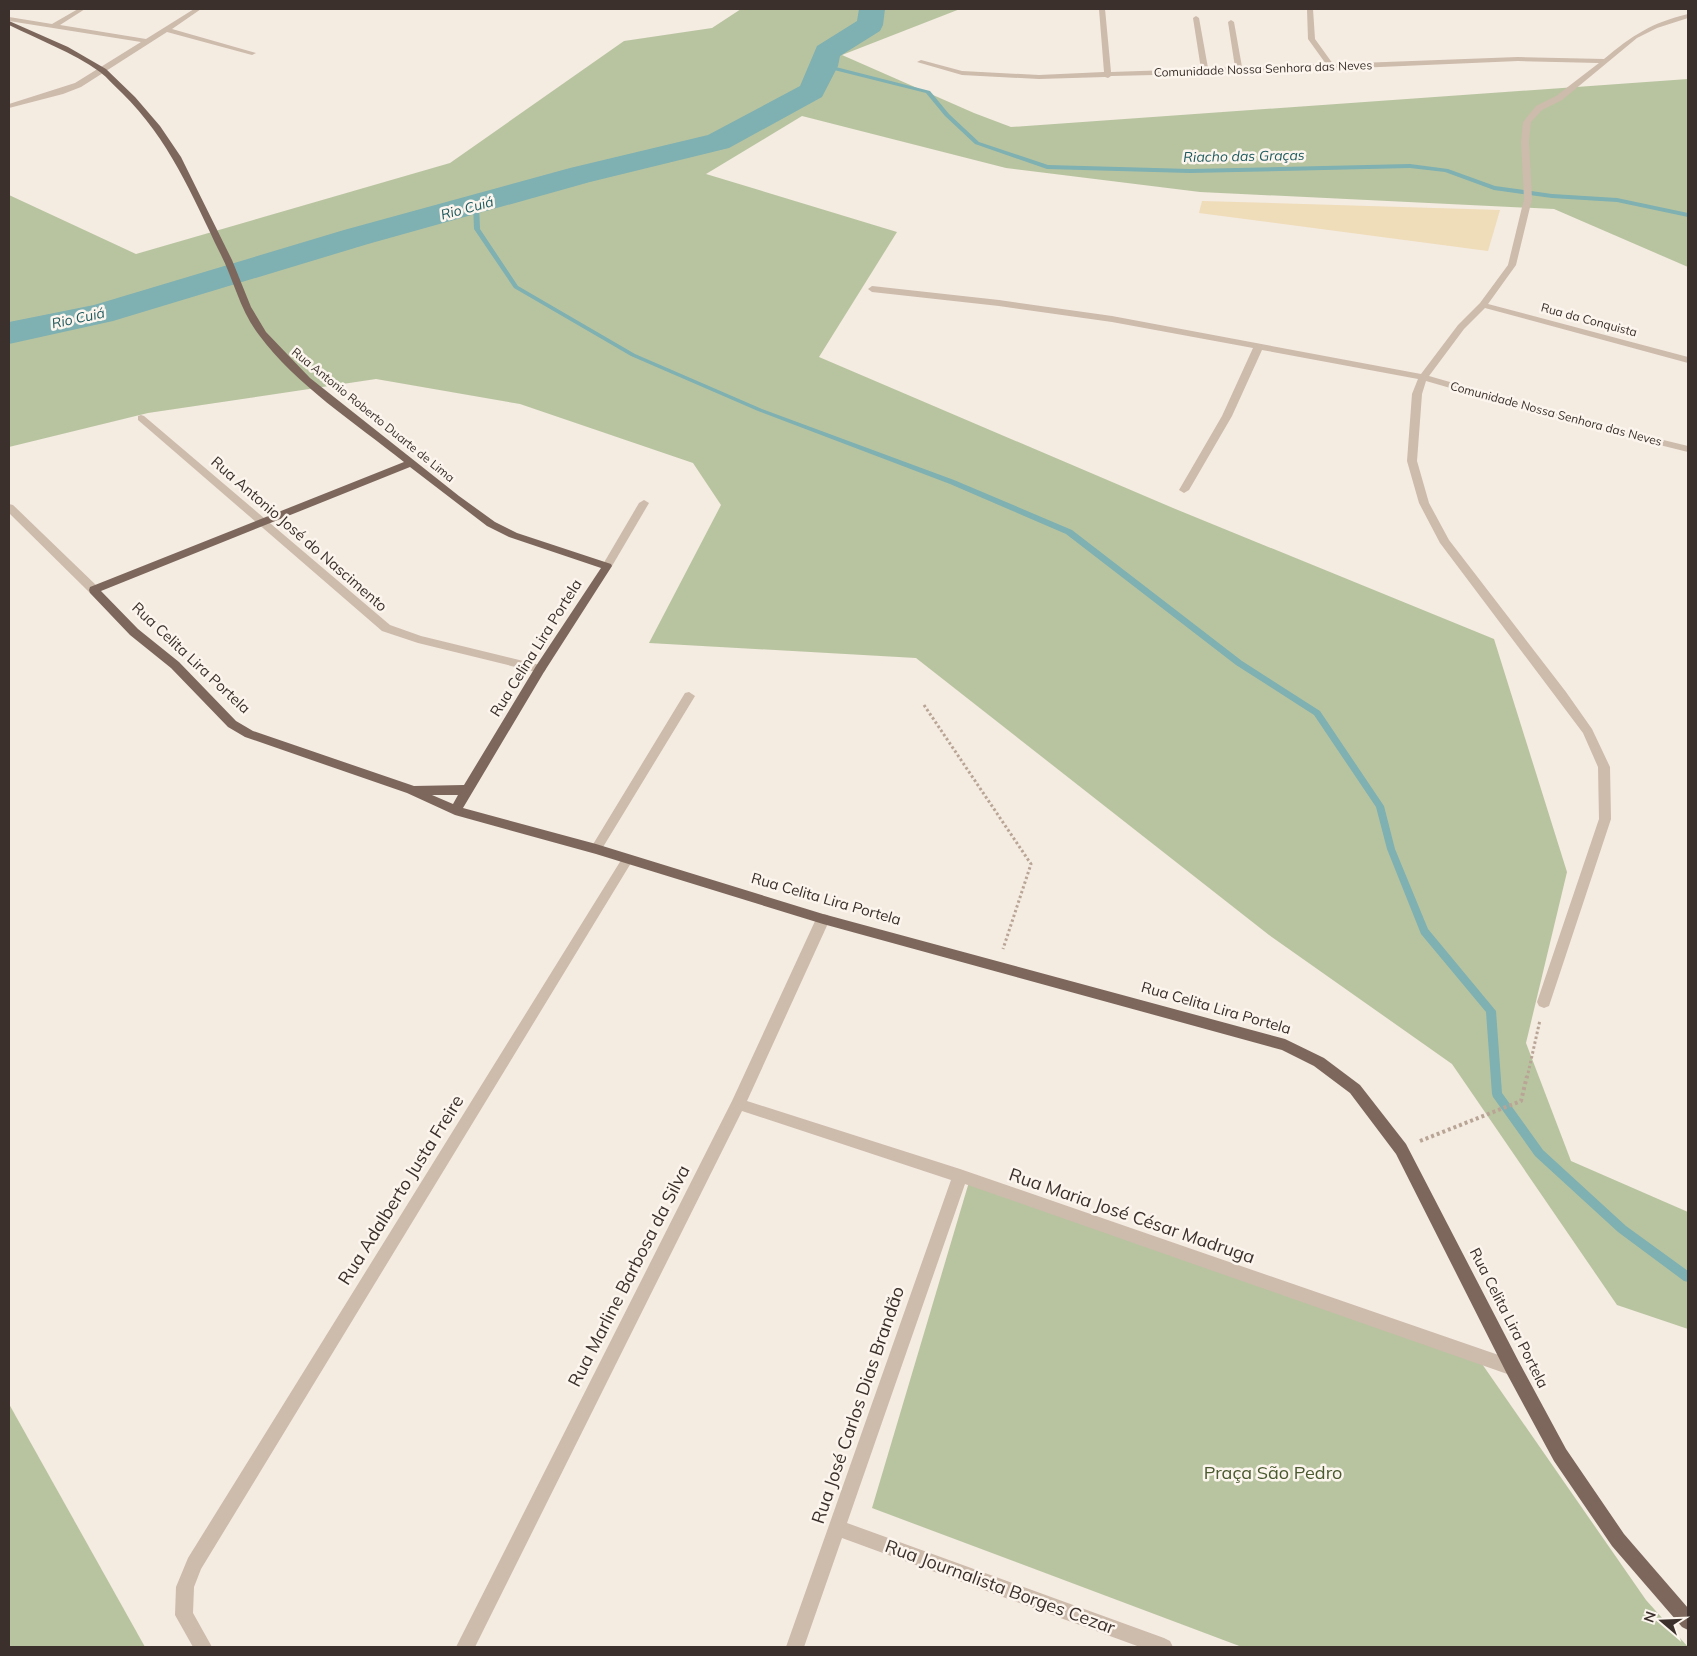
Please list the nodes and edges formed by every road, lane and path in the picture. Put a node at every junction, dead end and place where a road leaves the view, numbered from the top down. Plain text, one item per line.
1 (82, 9) edge
2 (198, 9) edge
3 (1102, 9) edge
4 (1310, 9) edge
5 (1688, 16) edge
6 (9, 18) edge
7 (1196, 18) dead end
8 (1231, 22) dead end
9 (9, 23) edge
10 (53, 26) junction
11 (165, 29) junction
12 (146, 41) junction
13 (252, 52) dead end
14 (1606, 61) junction
15 (921, 62) dead end
16 (1332, 67) junction
17 (103, 71) junction
18 (1239, 71) junction
19 (1204, 72) junction
20 (1108, 76) junction
21 (9, 106) edge
22 (872, 289) dead end
23 (1483, 305) junction
24 (1258, 346) junction
25 (1688, 360) edge
26 (1423, 377) junction
27 (141, 418) dead end
28 (1688, 449) edge
29 (412, 462) junction
30 (422, 470) junction
31 (381, 476) junction
32 (1184, 490) dead end
33 (644, 502) dead end
34 (9, 507) edge
35 (263, 522) junction
36 (607, 566) junction
37 (94, 590) junction
38 (540, 669) junction
39 (689, 696) dead end
40 (924, 706) dead end
41 (411, 790) junction
42 (467, 790) junction
43 (455, 810) junction
44 (596, 849) junction
45 (628, 860) junction
46 (823, 919) junction
47 (997, 966) junction
48 (1544, 1002) joint
49 (738, 1104) junction
50 (1401, 1148) junction
51 (960, 1176) junction
52 (1513, 1368) junction
53 (837, 1528) junction
54 (1688, 1621) edge
55 (203, 1647) edge
56 (465, 1647) edge
57 (795, 1647) edge
58 (1164, 1647) edge

1 - 10 street
2 - 11 street
3 - 20 street
4 - 16 street
5 - 14 street
6 - 10 street
7 - 19 street
8 - 18 street
9 - 17 main road, Rua Antonio Roberto Duarte de Lima
10 - 12 street
11 - 12 street
11 - 13 street
12 - 17 street
14 - 16 street, Comunidade Nossa Senhora das Neves
14 - 23 street
15 - 20 street, Comunidade Nossa Senhora das Neves
16 - 18 street, Comunidade Nossa Senhora das Neves
17 - 21 street
17 - 29 main road, Rua Antonio Roberto Duarte de Lima
18 - 19 street, Comunidade Nossa Senhora das Neves
19 - 20 street, Comunidade Nossa Senhora das Neves
22 - 24 street, Comunidade Nossa Senhora das Neves
23 - 25 street, Rua da Conquista
23 - 26 street
24 - 26 street, Comunidade Nossa Senhora das Neves
24 - 32 street
26 - 28 street, Comunidade Nossa Senhora das Neves
26 - 48 street
27 - 35 street, Rua Antonio José do Nascimento
29 - 30 main road, Rua Antonio Roberto Duarte de Lima
29 - 31 main road
30 - 31 main road
30 - 36 main road, Rua Antonio Roberto Duarte de Lima
31 - 35 main road
33 - 36 street, Rua Celina Lira Portela
34 - 37 street, Rua Celita Lira Portela
35 - 37 main road
35 - 38 street, Rua Antonio José do Nascimento
36 - 38 main road, Rua Celina Lira Portela
37 - 41 main road, Rua Celita Lira Portela
38 - 42 main road, Rua Celina Lira Portela
39 - 44 street
40 - 47 path
41 - 42 main road, Rua Celita Lira Portela
41 - 43 main road, Rua Celita Lira Portela
42 - 43 main road, Rua Celina Lira Portela
43 - 44 main road, Rua Celita Lira Portela
44 - 45 main road, Rua Celita Lira Portela
45 - 46 main road, Rua Celita Lira Portela
45 - 55 street, Rua Adalberto Justa Freire
46 - 47 main road, Rua Celita Lira Portela
46 - 49 street, Rua Marline Barbosa da Silva
47 - 50 main road, Rua Celita Lira Portela
48 - 50 path
49 - 51 street, Rua Maria José César Madruga
49 - 56 street, Rua Marline Barbosa da Silva
50 - 52 main road, Rua Celita Lira Portela
51 - 52 street, Rua Maria José César Madruga
51 - 53 street, Rua José Carlos Dias Brandão
52 - 54 main road, Rua Celita Lira Portela
53 - 57 street, Rua José Carlos Dias Brandão
53 - 58 street, Rua Journalista Borges Cezar

